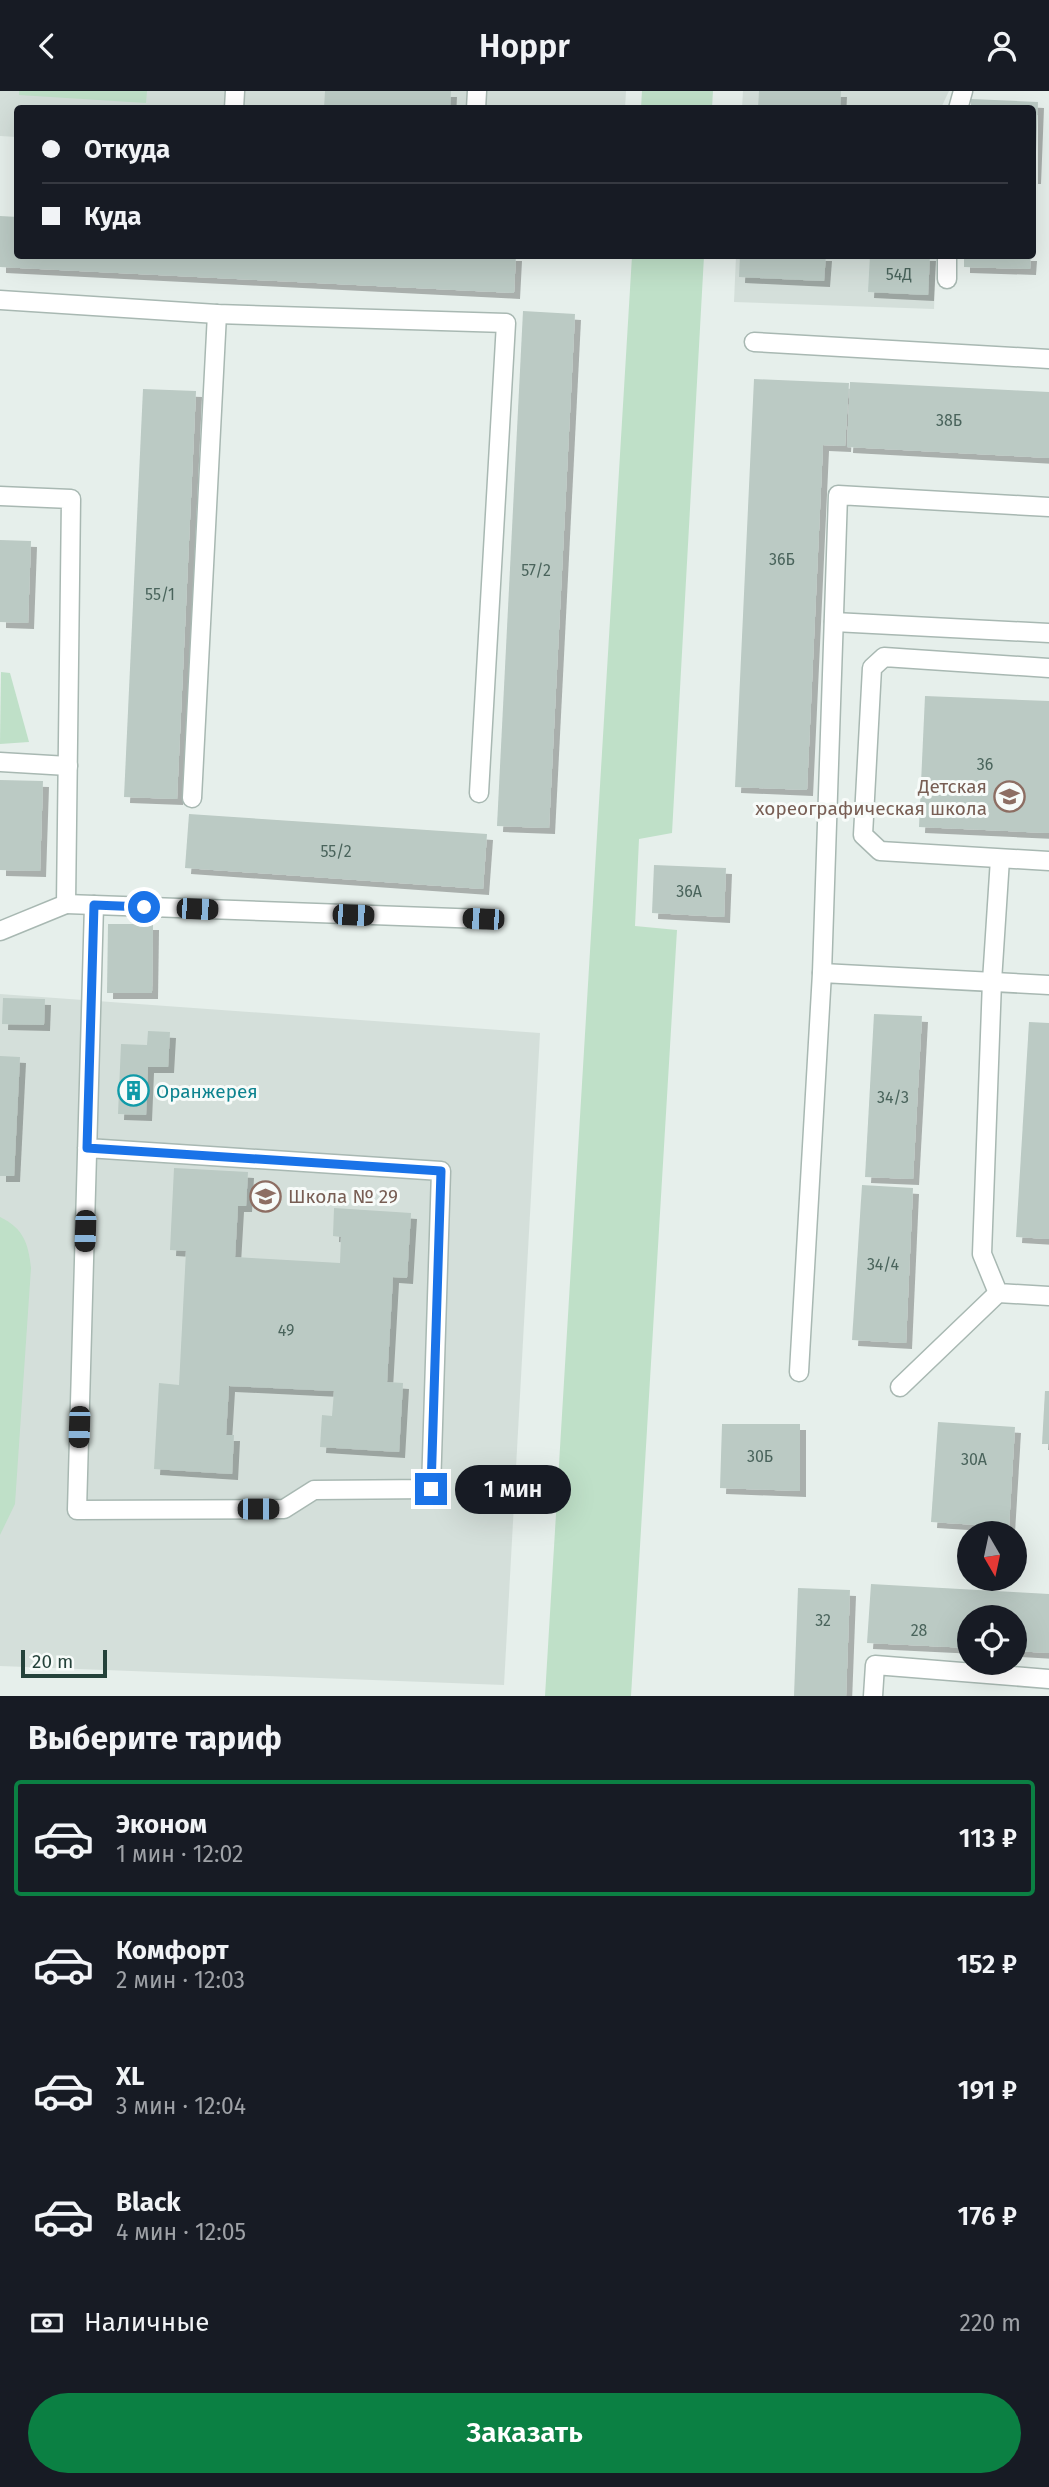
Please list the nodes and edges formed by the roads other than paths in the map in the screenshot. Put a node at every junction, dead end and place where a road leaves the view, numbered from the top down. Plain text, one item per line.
1 (947, 259) edge
2 (947, 279) dead end
3 (0, 300) edge
4 (217, 314) junction
5 (754, 342) dead end
6 (1049, 359) edge
7 (0, 496) edge
8 (1049, 507) edge
9 (834, 622) junction
10 (1049, 633) edge
11 (1049, 668) edge
12 (0, 762) edge
13 (68, 767) junction
14 (479, 793) dead end
15 (192, 798) dead end
16 (1000, 859) junction
17 (1049, 861) edge
18 (66, 904) junction
19 (94, 905) junction
20 (483, 919) dead end
21 (0, 931) edge
22 (822, 973) junction
23 (992, 981) junction
24 (1049, 985) edge
25 (87, 1148) junction
26 (998, 1293) junction
27 (1049, 1296) edge
28 (799, 1372) dead end
29 (900, 1387) dead end
30 (1049, 1679) edge
31 (873, 1696) edge

1 - 2 lane
3 - 4 lane
4 - 14 lane
4 - 15 lane
5 - 6 lane
7 - 13 lane
8 - 9 lane
9 - 10 lane
9 - 22 lane
11 - 16 lane
12 - 13 lane
13 - 18 lane
16 - 17 lane
16 - 23 lane
18 - 19 lane
18 - 21 lane
19 - 20 lane
19 - 25 lane
22 - 23 lane
22 - 28 lane
23 - 24 lane
23 - 26 lane
25 - 25 lane
26 - 27 lane
26 - 29 lane
30 - 31 lane

